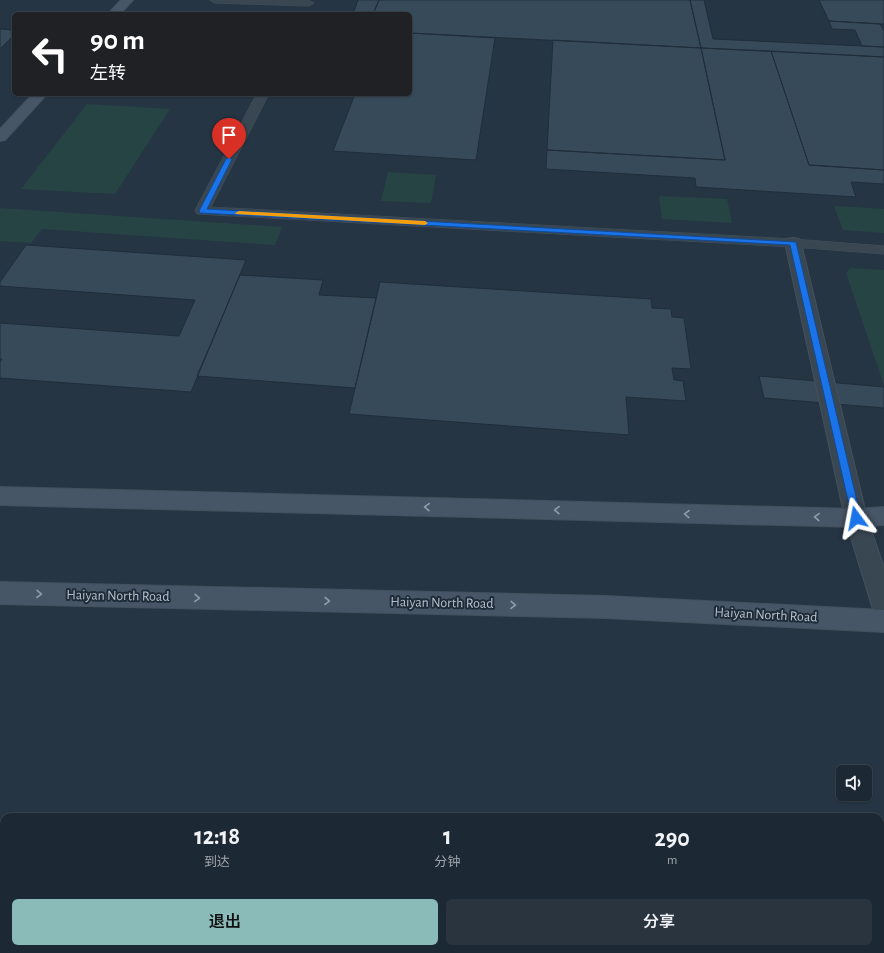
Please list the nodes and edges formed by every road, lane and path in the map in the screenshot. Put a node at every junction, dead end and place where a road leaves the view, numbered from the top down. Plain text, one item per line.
1 (127, 0) edge
2 (215, 0) edge
3 (310, 2) edge
4 (116, 12) edge
5 (305, 12) edge
6 (38, 96) edge
7 (262, 96) edge
8 (0, 137) edge
9 (793, 243) junction
10 (884, 250) edge
11 (0, 496) edge
12 (884, 516) edge
13 (856, 518) junction
14 (0, 593) edge
15 (884, 606) edge
16 (884, 622) edge

1 - 4 main road
2 - 3 lane
3 - 5 lane
6 - 8 main road
7 - 9 lane
9 - 10 lane
9 - 13 street
13 -> 11 main road
12 - 13 main road
13 - 15 street
14 -> 16 main road, Haiyan North Road

